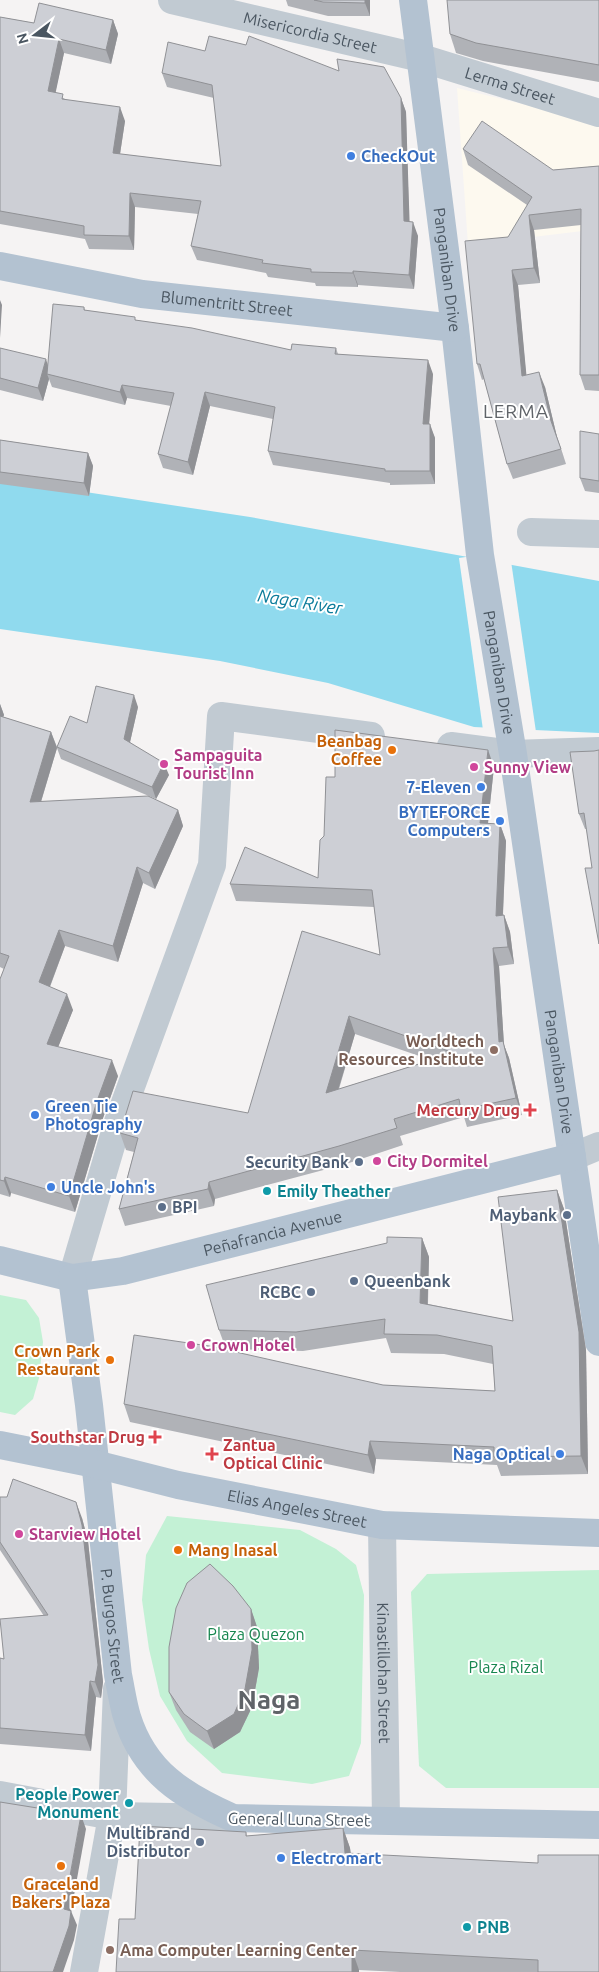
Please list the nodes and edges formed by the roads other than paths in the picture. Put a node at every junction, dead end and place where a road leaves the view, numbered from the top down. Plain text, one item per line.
1 (172, 0) edge
2 (413, 0) edge
3 (421, 58) junction
4 (599, 114) edge
5 (0, 266) edge
6 (455, 328) junction
7 (531, 532) dead end
8 (599, 534) edge
9 (396, 739) edge
10 (426, 743) edge
11 (512, 749) junction
12 (599, 751) edge
13 (599, 1146) edge
14 (572, 1157) junction
15 (0, 1260) edge
16 (72, 1278) junction
17 (599, 1342) edge
18 (0, 1445) edge
19 (95, 1464) junction
20 (382, 1525) junction
21 (599, 1534) edge
22 (118, 1675) junction
23 (0, 1795) edge
24 (112, 1816) junction
25 (232, 1818) junction
26 (386, 1820) junction
27 (599, 1825) edge
28 (84, 1972) edge

1 - 3 street, Misericordia Street
2 - 3 main road, Panganiban Drive
3 - 4 street, Lerma Street
3 - 6 main road, Panganiban Drive
5 - 6 main road, Blumentritt Street
6 - 11 main road, Panganiban Drive
7 - 8 street
9 - 16 street
10 - 11 street
11 - 12 street
11 - 14 main road, Panganiban Drive
13 - 14 street
14 - 16 main road, Peñafrancia Avenue
14 - 17 main road, Panganiban Drive
15 - 16 main road, Peñafrancia Avenue
16 - 19 main road, P. Burgos Street
18 - 19 main road, Elias Angeles Street
19 - 20 main road, Elias Angeles Street
19 - 22 main road, P. Burgos Street
20 - 21 main road, Elias Angeles Street
20 - 26 street, Kinastillohan Street
22 - 24 street, P. Burgos Street
22 - 25 main road
23 - 24 street, General Luna Street
24 - 25 street, General Luna Street
24 - 28 street, P. Burgos Street
25 - 26 main road, General Luna Street
26 - 27 main road, General Luna Street

